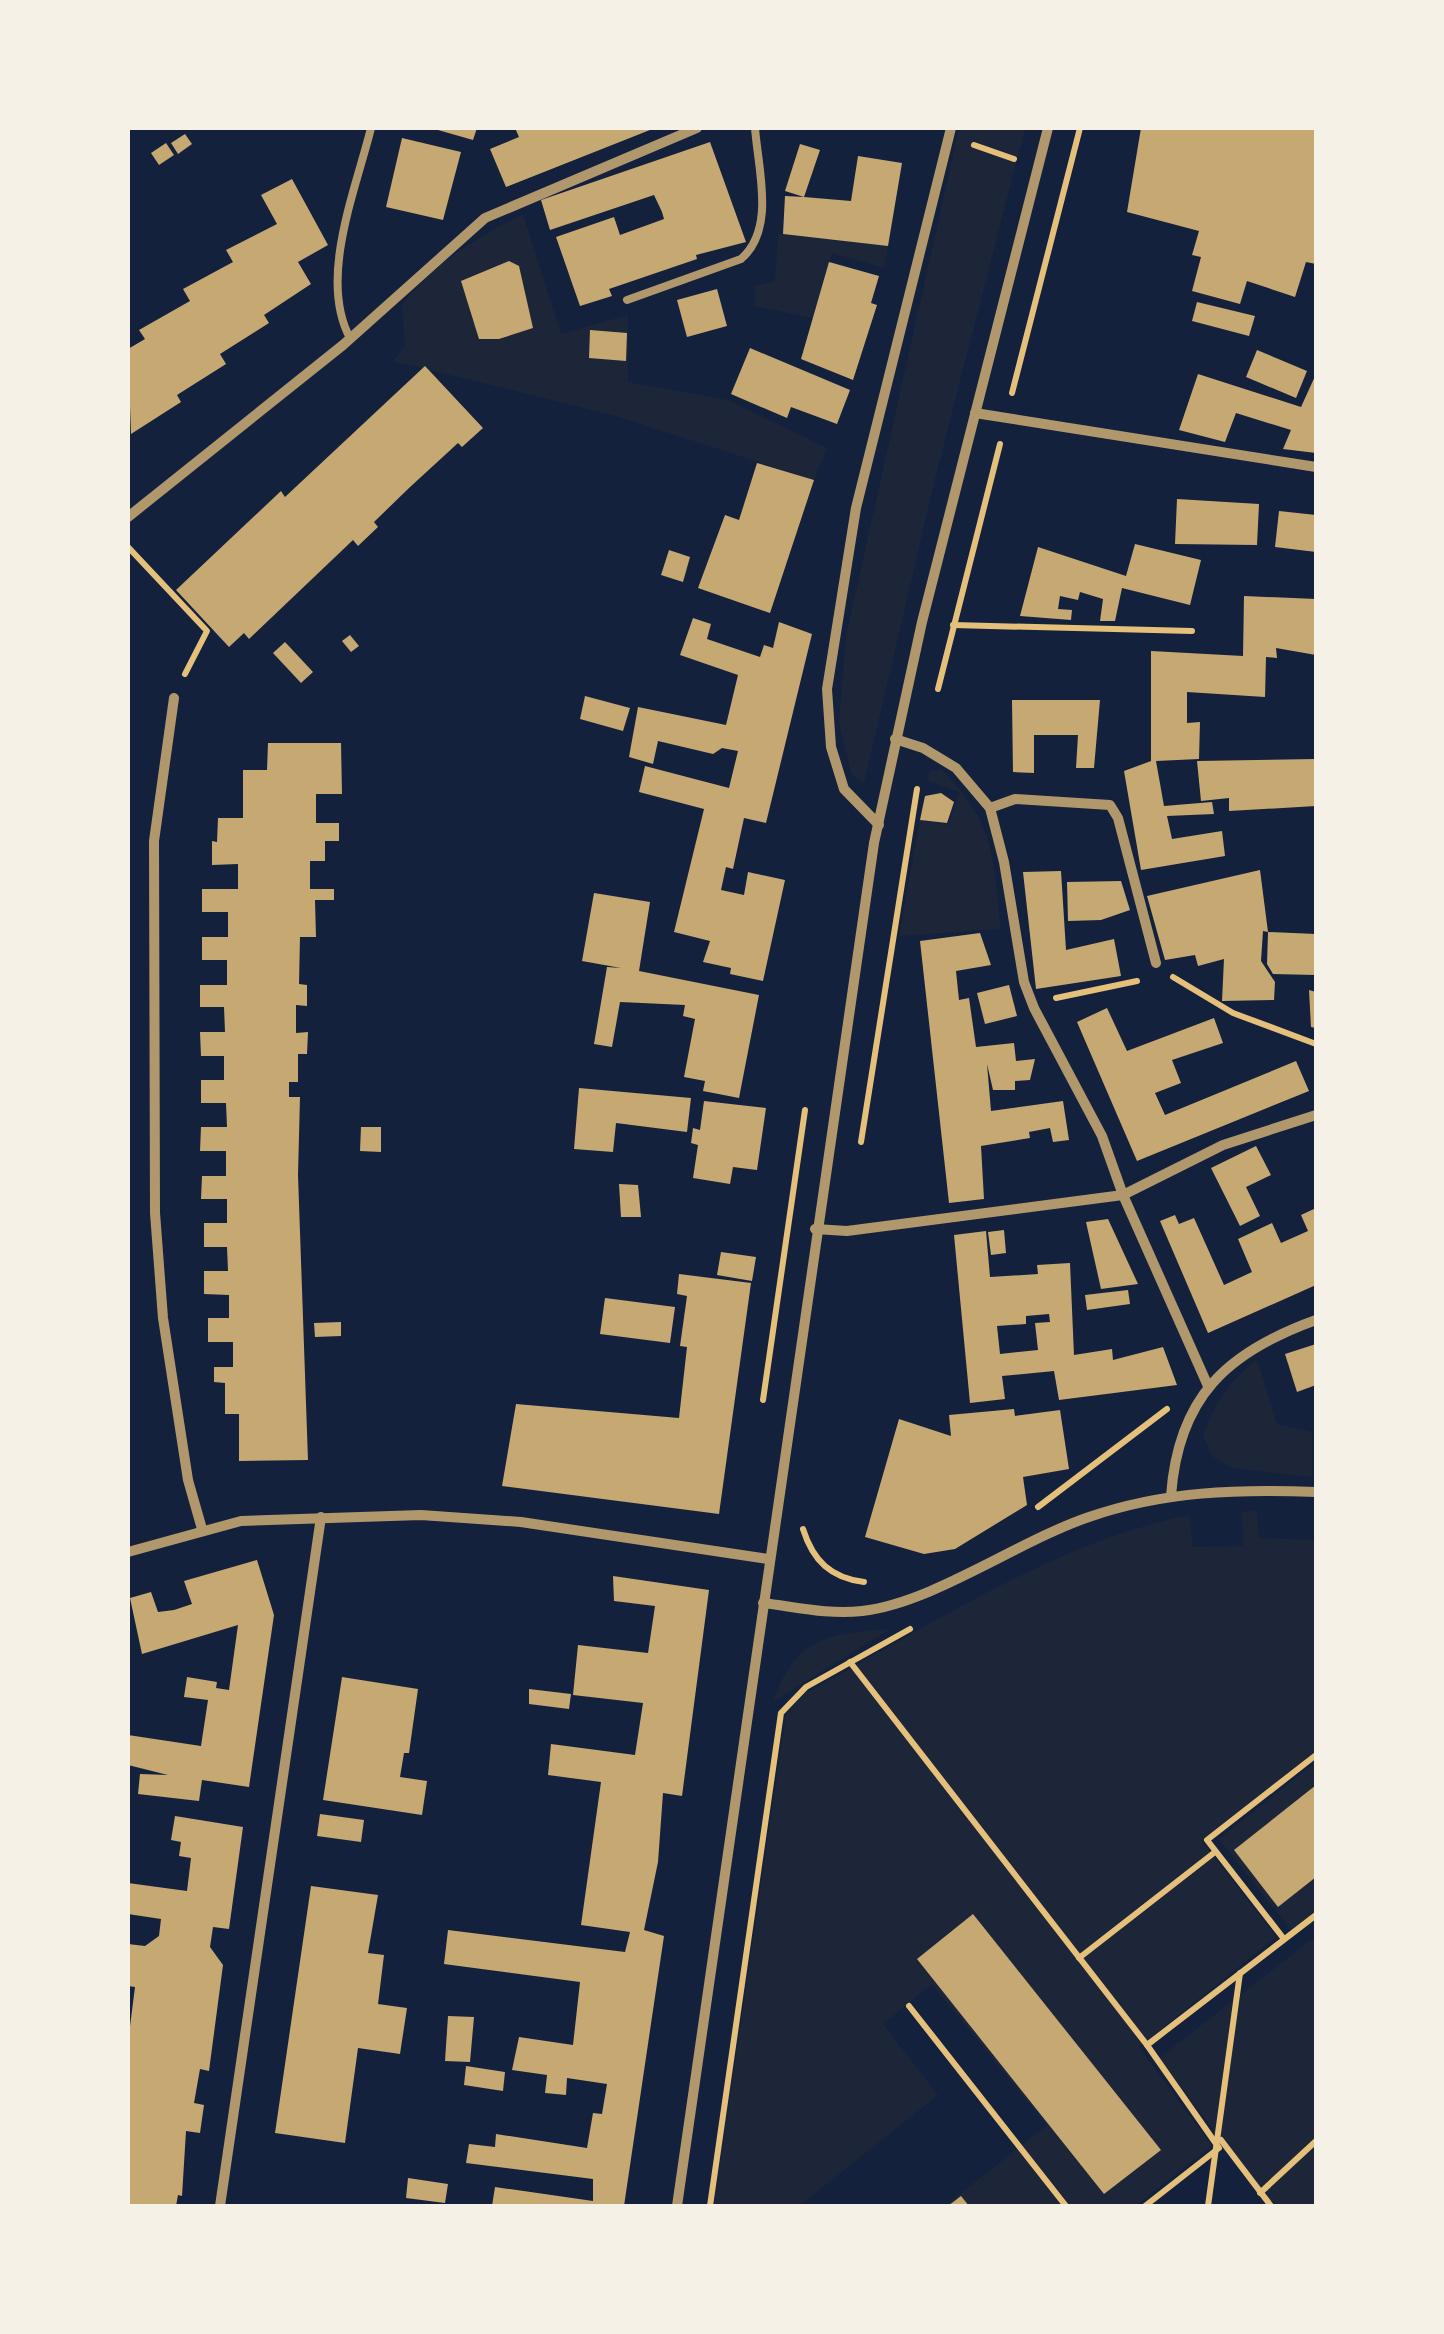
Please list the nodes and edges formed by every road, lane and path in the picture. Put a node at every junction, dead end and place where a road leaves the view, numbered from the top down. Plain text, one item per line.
1 (371, 128) edge
2 (697, 128) edge
3 (754, 128) edge
4 (1048, 128) edge
5 (1080, 128) edge
6 (950, 132) edge
7 (1038, 166) junction
8 (628, 300) dead end
9 (350, 338) junction
10 (974, 413) junction
11 (1006, 420) junction
12 (1316, 467) edge
13 (128, 517) edge
14 (128, 548) edge
15 (922, 622) junction
16 (955, 625) junction
17 (1192, 631) dead end
18 (937, 695) dead end
19 (174, 698) joint
20 (895, 739) junction
21 (923, 748) junction
22 (990, 808) junction
23 (879, 825) junction
24 (1156, 963) joint
25 (1173, 977) junction
26 (1032, 1004) junction
27 (1316, 1044) edge
28 (806, 1106) dead end
29 (1316, 1115) edge
30 (859, 1156) dead end
31 (1123, 1195) junction
32 (815, 1228) junction
33 (1316, 1320) edge
34 (1208, 1386) junction
35 (1201, 1397) junction
36 (760, 1418) dead end
37 (1316, 1492) edge
38 (1171, 1496) junction
39 (1033, 1510) dead end
40 (802, 1512) dead end
41 (321, 1517) junction
42 (202, 1530) junction
43 (128, 1552) edge
44 (768, 1560) junction
45 (871, 1582) dead end
46 (763, 1603) junction
47 (922, 1623) dead end
48 (850, 1662) junction
49 (1316, 1755) edge
50 (1215, 1852) junction
51 (1316, 1915) edge
52 (1284, 1939) junction
53 (1079, 1958) junction
54 (1240, 1974) junction
55 (909, 2006) dead end
56 (1147, 2046) junction
57 (1316, 2141) edge
58 (1220, 2144) junction
59 (1260, 2193) junction
60 (220, 2206) edge
61 (677, 2206) edge
62 (710, 2206) edge
63 (1066, 2206) edge
64 (1145, 2206) edge
65 (1208, 2206) edge
66 (1271, 2206) edge

1 - 9 lane
2 - 9 street
3 - 8 lane
4 - 7 street
5 - 11 path
6 - 7 path
6 - 23 street
7 - 10 street
9 - 13 street
10 - 11 street
10 - 15 street
11 - 12 street
11 - 16 path
14 - 19 path
15 - 16 path
15 - 20 street
16 - 17 path
16 - 18 path
19 - 42 street
20 - 21 street
20 - 23 street
21 - 22 street
21 - 30 path
22 - 24 street
22 - 26 street
23 - 32 street
24 - 25 path
25 - 26 path
25 - 27 path
26 - 31 street
28 - 36 path
29 - 31 street
31 - 32 street
31 - 34 street
32 - 44 street
33 - 34 street
34 - 35 street
35 - 38 street
35 - 39 path
37 - 38 street
38 - 46 street
40 - 45 path
41 - 42 street
41 - 44 street
41 - 60 street
42 - 43 street
44 - 46 street
46 - 61 street
47 - 48 path
48 - 53 path
48 - 62 path
49 - 50 path
50 - 52 path
50 - 53 path
51 - 52 path
52 - 54 path
53 - 56 path
54 - 56 path
54 - 58 path
55 - 63 path
56 - 58 path
57 - 59 path
58 - 59 path
58 - 64 path
58 - 65 path
59 - 66 path

